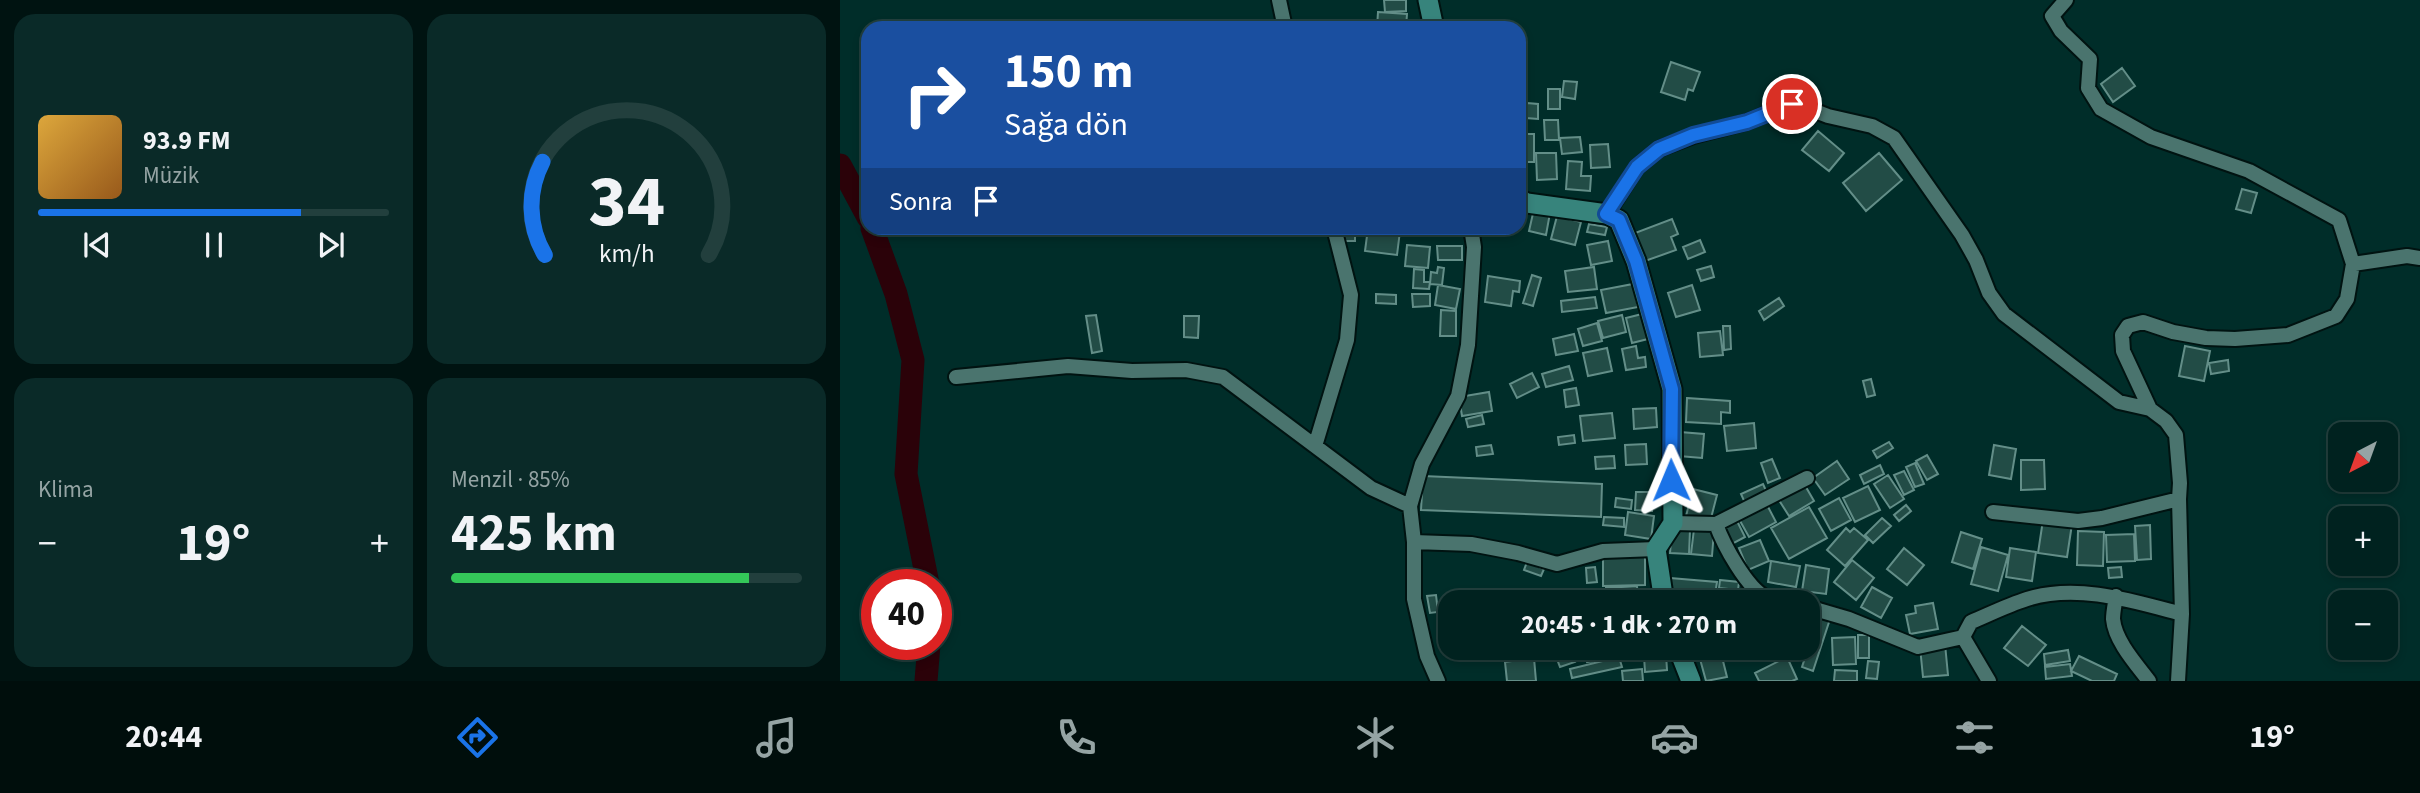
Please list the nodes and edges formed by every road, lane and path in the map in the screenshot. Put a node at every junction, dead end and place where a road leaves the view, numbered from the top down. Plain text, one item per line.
1 (1279, 0) edge
2 (1428, 0) edge
3 (2066, 0) edge
4 (1284, 21) edge
5 (1432, 21) edge
6 (1526, 202) edge
7 (1606, 214) junction
8 (1336, 235) edge
9 (1472, 235) edge
10 (2420, 258) edge
11 (2353, 264) junction
12 (956, 377) dead end
13 (2150, 409) junction
14 (1315, 446) junction
15 (1807, 478) dead end
16 (2179, 499) junction
17 (1410, 506) junction
18 (1993, 512) dead end
19 (1673, 523) junction
20 (1716, 524) junction
21 (1414, 542) junction
22 (1656, 548) junction
23 (1662, 590) edge
24 (1757, 590) edge
25 (2116, 596) junction
26 (1820, 611) edge
27 (2182, 614) junction
28 (1963, 637) junction
29 (1683, 660) edge
30 (1437, 681) edge
31 (1691, 681) edge
32 (1989, 681) edge
33 (2149, 681) edge
34 (2179, 681) edge

1 - 4 street
2 - 5 street
3 - 11 street
6 - 7 street
7 - 13 street
7 - 19 street
8 - 14 street
9 - 17 street
10 - 11 street
11 - 13 street
12 - 14 street
13 - 16 street
14 - 17 street
15 - 20 street
16 - 18 street
16 - 27 street
17 - 21 street
19 - 20 street
19 - 22 street
20 - 24 street
21 - 22 street
21 - 30 street
22 - 23 street
25 - 27 street
25 - 28 street
25 - 33 street
26 - 28 street
27 - 34 street
28 - 32 street
29 - 31 street

